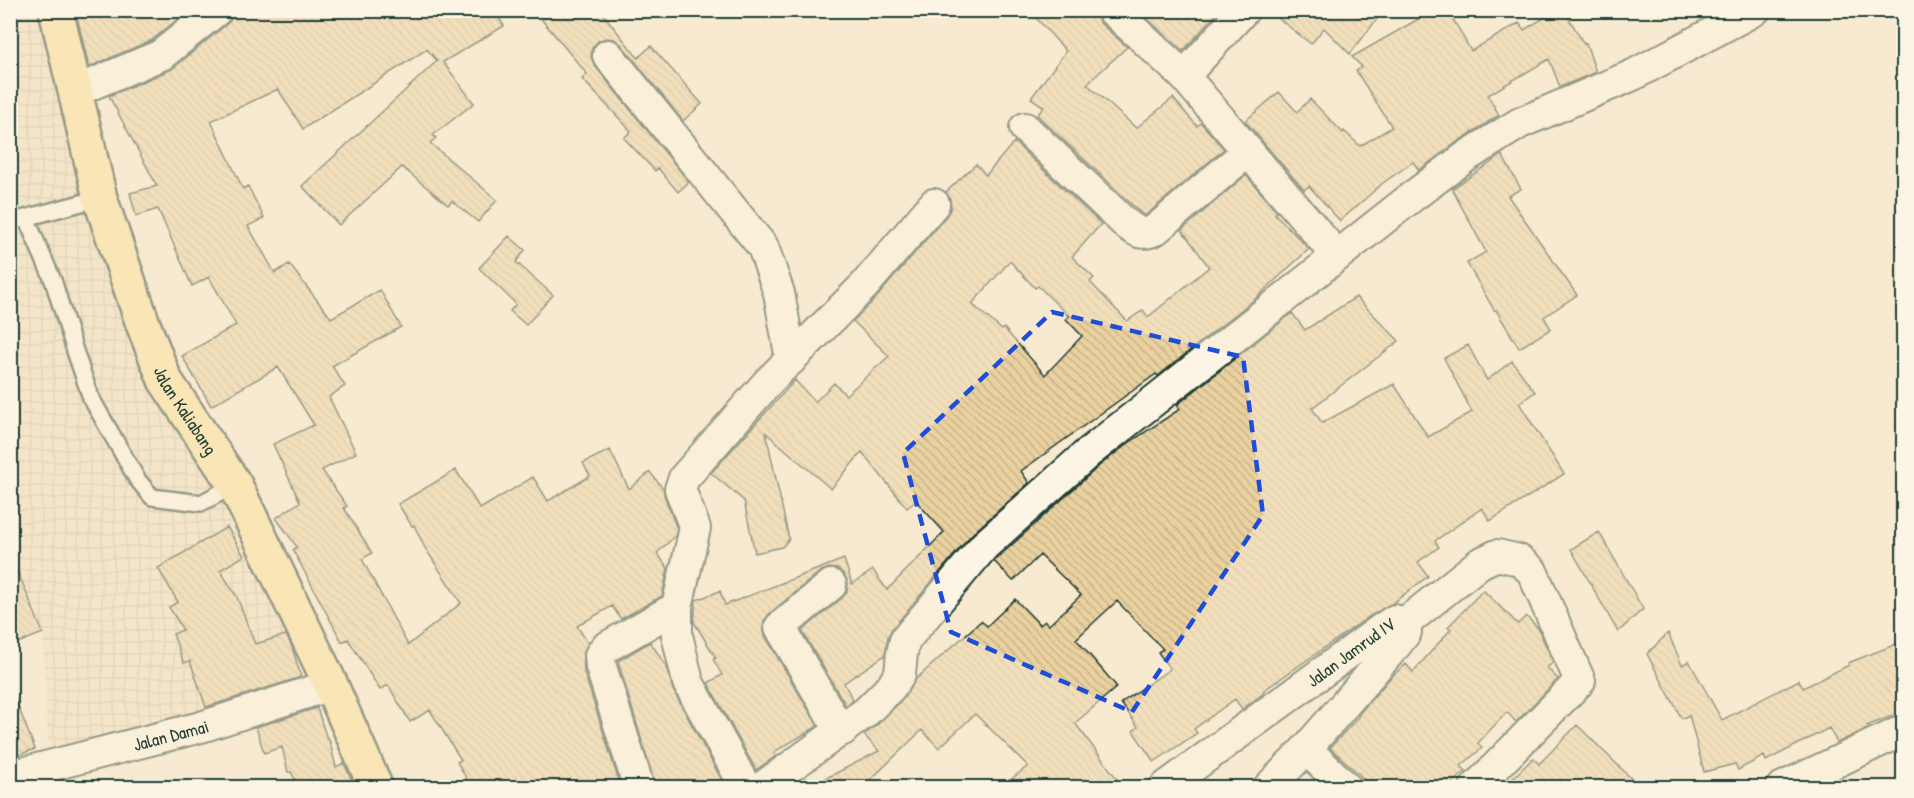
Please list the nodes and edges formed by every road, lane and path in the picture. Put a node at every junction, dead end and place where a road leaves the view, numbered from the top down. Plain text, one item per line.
1 (56, 10) edge
2 (217, 10) edge
3 (1112, 10) edge
4 (1244, 10) edge
5 (1755, 10) edge
6 (608, 55) dead end
7 (1184, 76) junction
8 (76, 91) junction
9 (1025, 128) dead end
10 (1248, 151) junction
11 (100, 198) junction
12 (934, 204) dead end
13 (18, 220) edge
14 (1337, 256) junction
15 (791, 360) junction
16 (235, 485) junction
17 (831, 585) dead end
18 (677, 607) junction
19 (1405, 622) junction
20 (331, 685) junction
21 (843, 729) junction
22 (1904, 730) edge
23 (1306, 749) junction
24 (10, 776) edge
25 (376, 788) edge
26 (639, 788) edge
27 (746, 788) edge
28 (761, 788) edge
29 (1164, 788) edge
30 (1269, 788) edge
31 (1347, 788) edge
32 (1475, 788) edge
33 (1780, 788) edge

1 - 8 main road, Jalan Kaliabang
2 - 8 street
3 - 7 street
4 - 7 street
5 - 14 street
6 - 15 street
7 - 10 street
8 - 11 main road, Jalan Kaliabang
9 - 10 street
10 - 14 street
11 - 13 lane
11 - 16 main road, Jalan Kaliabang
12 - 15 street
13 - 16 lane
14 - 21 street
15 - 18 street
16 - 20 main road, Jalan Kaliabang
17 - 21 street
18 - 26 street
18 - 27 street
19 - 23 street
19 - 29 street, Jalan Jamrud IV
19 - 32 street, Jalan Jamrud IV
20 - 24 street, Jalan Damai
20 - 25 main road, Jalan Kaliabang
21 - 28 street
22 - 33 street
23 - 30 street
23 - 31 street

